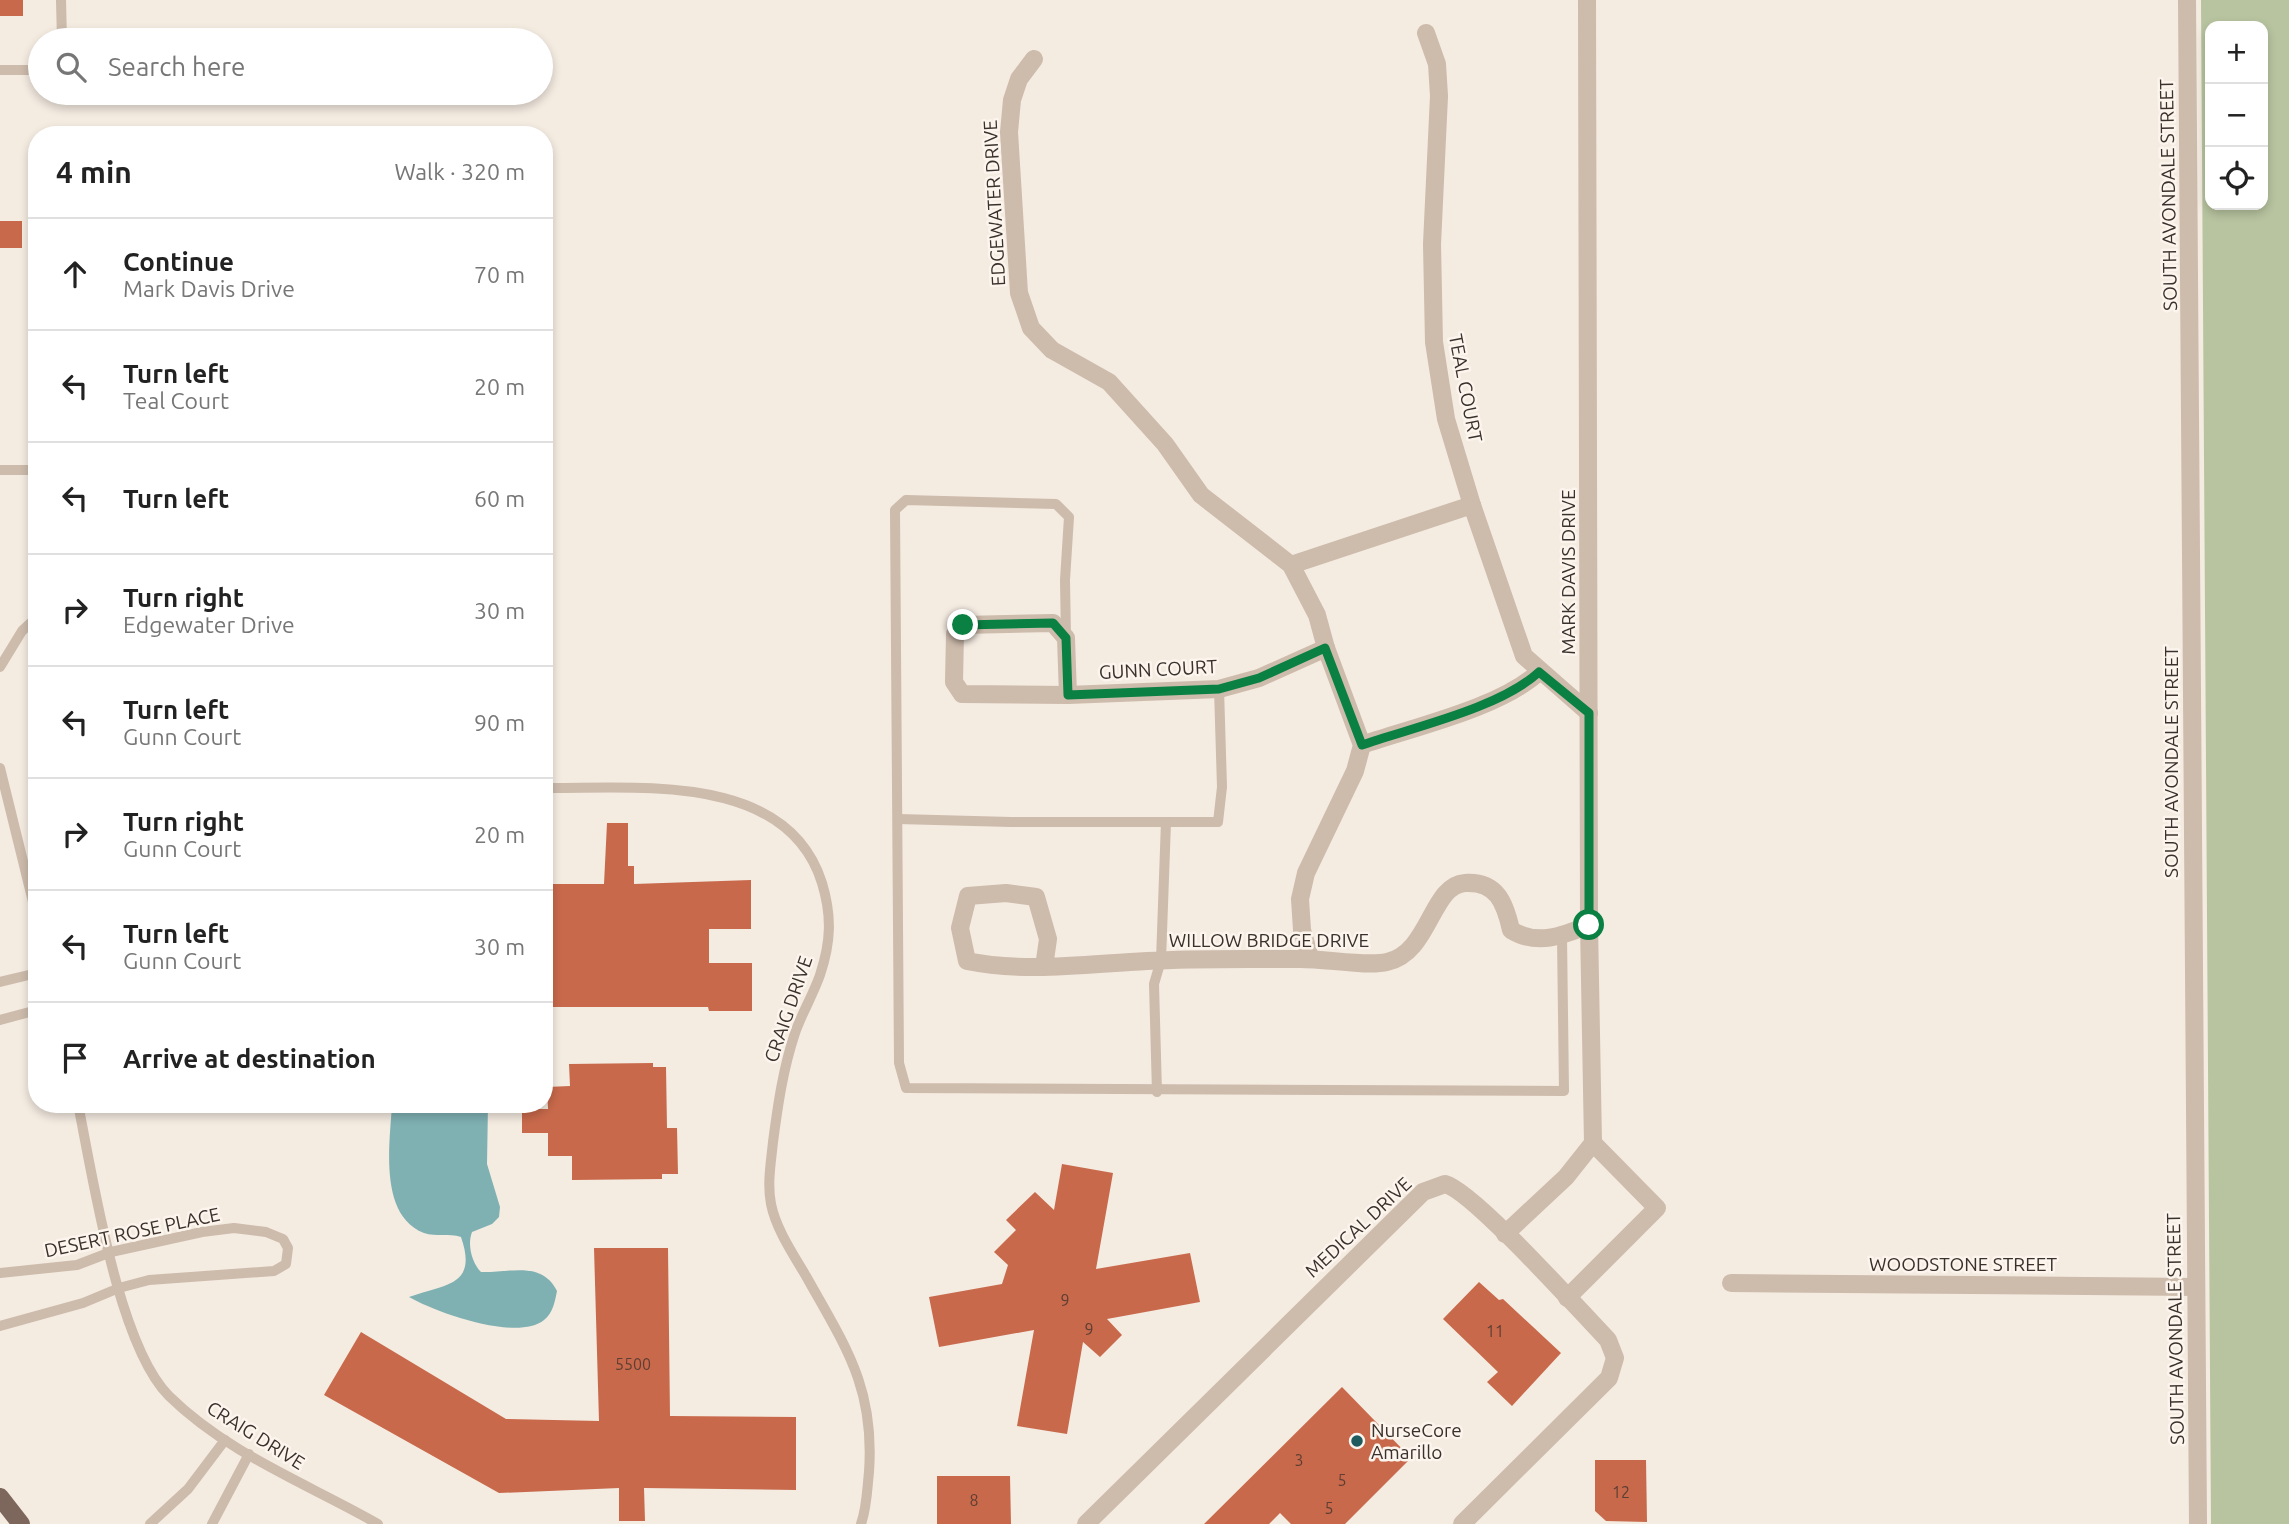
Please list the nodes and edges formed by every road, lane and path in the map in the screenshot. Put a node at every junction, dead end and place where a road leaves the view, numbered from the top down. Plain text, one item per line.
1 (61, 0) edge
2 (1587, 0) edge
3 (2187, 0) edge
4 (62, 28) edge
5 (1426, 33) dead end
6 (1034, 59) dead end
7 (0, 70) edge
8 (28, 70) edge
9 (0, 470) edge
10 (28, 470) edge
11 (1472, 505) junction
12 (1291, 565) junction
13 (28, 626) edge
14 (1066, 638) junction
15 (1325, 648) junction
16 (0, 667) edge
17 (1539, 672) junction
18 (1219, 689) junction
19 (1068, 695) junction
20 (1589, 713) junction
21 (1362, 745) junction
22 (0, 768) edge
23 (553, 788) edge
24 (898, 819) junction
25 (1166, 822) junction
26 (28, 882) edge
27 (1589, 925) junction
28 (1562, 936) junction
29 (1310, 958) junction
30 (1161, 960) junction
31 (1044, 967) junction
32 (28, 976) edge
33 (0, 982) edge
34 (28, 1012) edge
35 (0, 1020) edge
36 (1157, 1092) junction
37 (80, 1113) edge
38 (1593, 1143) junction
39 (1506, 1234) junction
40 (111, 1252) junction
41 (0, 1273) edge
42 (1731, 1283) dead end
43 (119, 1287) junction
44 (2196, 1287) junction
45 (1567, 1298) junction
46 (0, 1326) edge
47 (225, 1440) junction
48 (249, 1454) junction
49 (0, 1497) edge
50 (21, 1524) edge
51 (150, 1524) edge
52 (212, 1524) edge
53 (378, 1524) edge
54 (861, 1524) edge
55 (1086, 1524) edge
56 (1462, 1524) edge
57 (2198, 1524) edge

1 - 4 lane
2 - 20 street, MARK DAVIS DRIVE
3 - 44 street, SOUTH AVONDALE STREET
5 - 11 street, TEAL COURT
6 - 12 street, EDGEWATER DRIVE
7 - 8 lane
9 - 10 lane
11 - 12 street
11 - 17 street, TEAL COURT
12 - 15 street, EDGEWATER DRIVE
13 - 16 lane
14 - 19 street
14 - 19 street, GUNN COURT
14 - 24 lane
15 - 18 street, GUNN COURT
15 - 21 street, EDGEWATER DRIVE
17 - 20 street, TEAL COURT
17 - 21 street
18 - 19 street, GUNN COURT
18 - 25 lane
20 - 27 street, MARK DAVIS DRIVE
21 - 29 street
22 - 26 lane
23 - 54 lane, CRAIG DRIVE
24 - 25 lane
24 - 36 lane
25 - 30 lane
27 - 28 street, WILLOW BRIDGE DRIVE
27 - 38 street, MARK DAVIS DRIVE
28 - 29 street, WILLOW BRIDGE DRIVE
28 - 36 lane
29 - 30 street, WILLOW BRIDGE DRIVE
30 - 31 street, WILLOW BRIDGE DRIVE
30 - 36 lane
31 - 31 street, WILLOW BRIDGE DRIVE
32 - 33 lane
34 - 35 lane
37 - 40 lane, CRAIG DRIVE
38 - 39 street
38 - 45 street
39 - 45 street, MEDICAL DRIVE
39 - 55 street, MEDICAL DRIVE
40 - 41 lane, DESERT ROSE PLACE
40 - 43 lane, CRAIG DRIVE
40 - 43 lane, DESERT ROSE PLACE
42 - 44 street, WOODSTONE STREET
43 - 46 lane, DESERT ROSE PLACE
43 - 47 lane, CRAIG DRIVE
44 - 57 street, SOUTH AVONDALE STREET
45 - 56 street, MEDICAL DRIVE
47 - 48 lane, CRAIG DRIVE
47 - 51 lane
48 - 52 lane
48 - 53 lane, CRAIG DRIVE
49 - 50 main road

